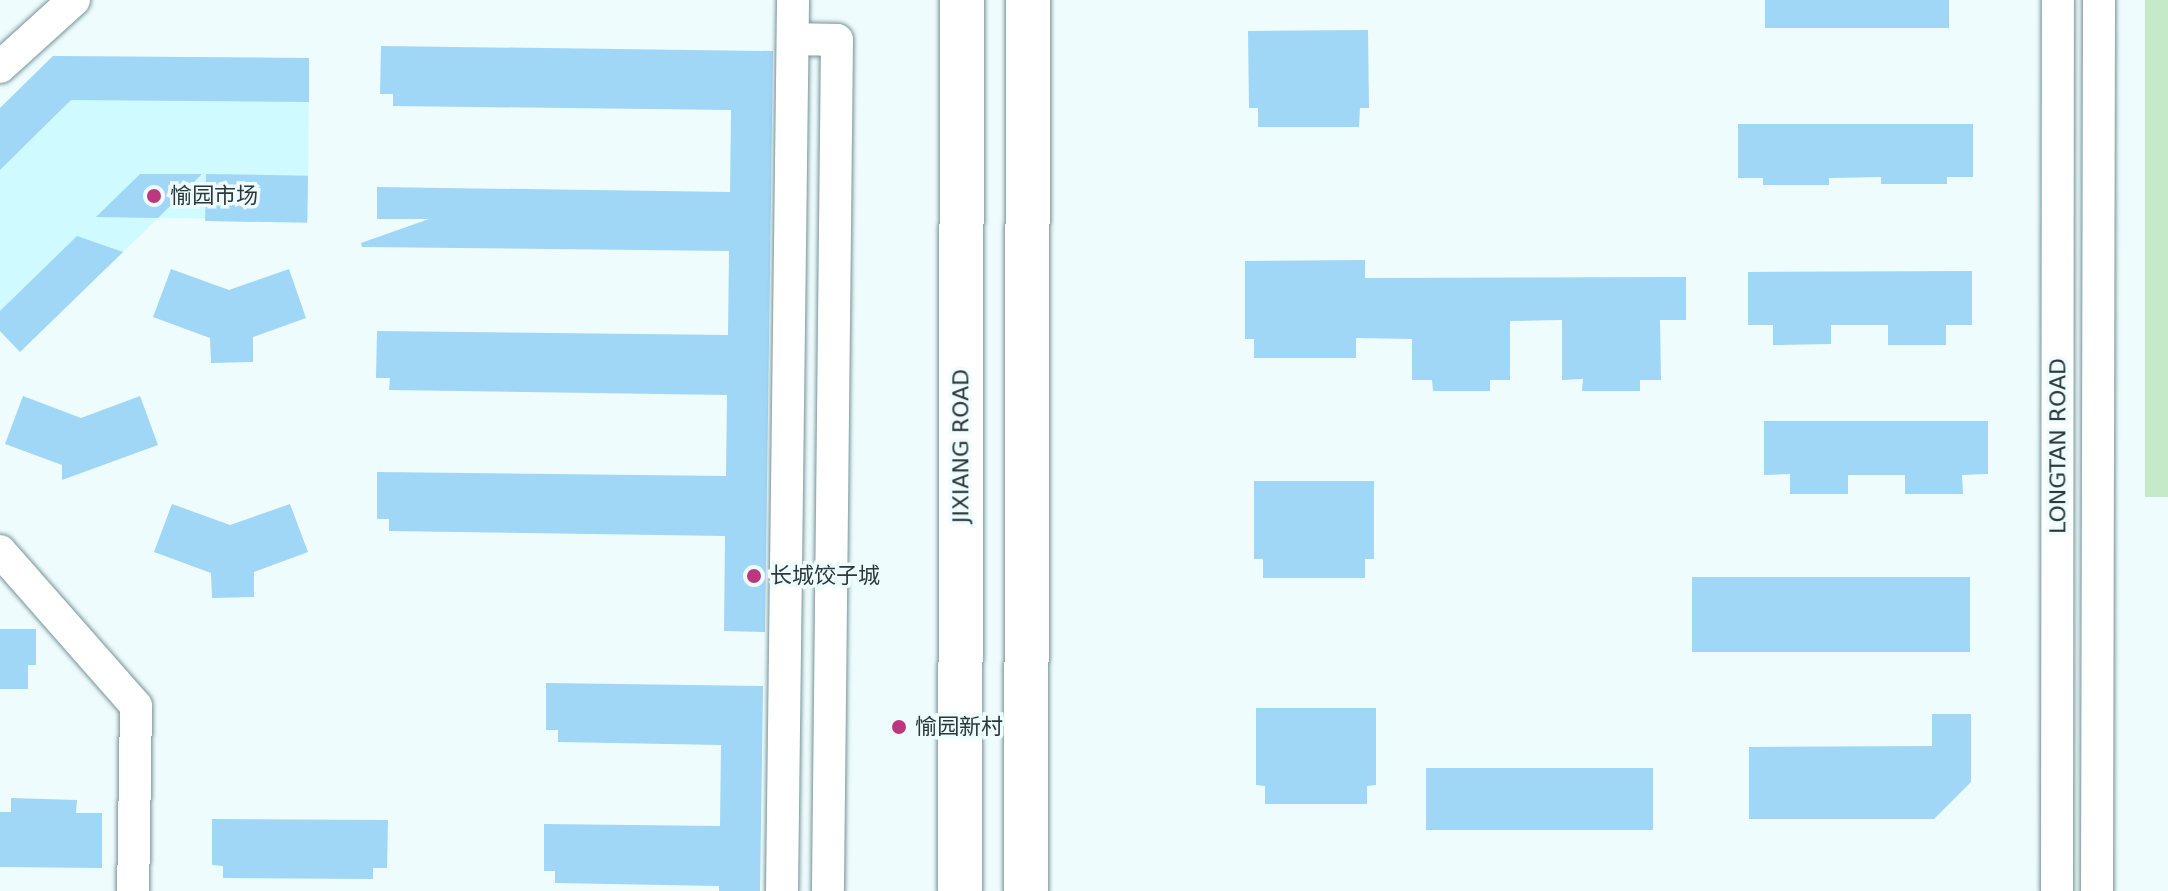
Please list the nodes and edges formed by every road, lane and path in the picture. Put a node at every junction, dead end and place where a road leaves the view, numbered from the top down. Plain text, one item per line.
1 (74, 0) edge
2 (793, 0) edge
3 (962, 0) edge
4 (1028, 0) edge
5 (2058, 0) edge
6 (2099, 0) edge
7 (793, 39) junction
8 (0, 67) edge
9 (0, 551) edge
10 (133, 891) edge
11 (782, 891) edge
12 (828, 891) edge
13 (960, 891) edge
14 (1026, 891) edge
15 (2057, 891) edge
16 (2097, 891) edge

1 - 8 street
2 - 7 street
3 - 13 main road, JIXIANG ROAD
4 - 14 main road
5 - 15 street, LONGTAN ROAD
6 - 16 street, LONGTAN ROAD
7 - 11 street
7 - 12 street
9 - 10 street

